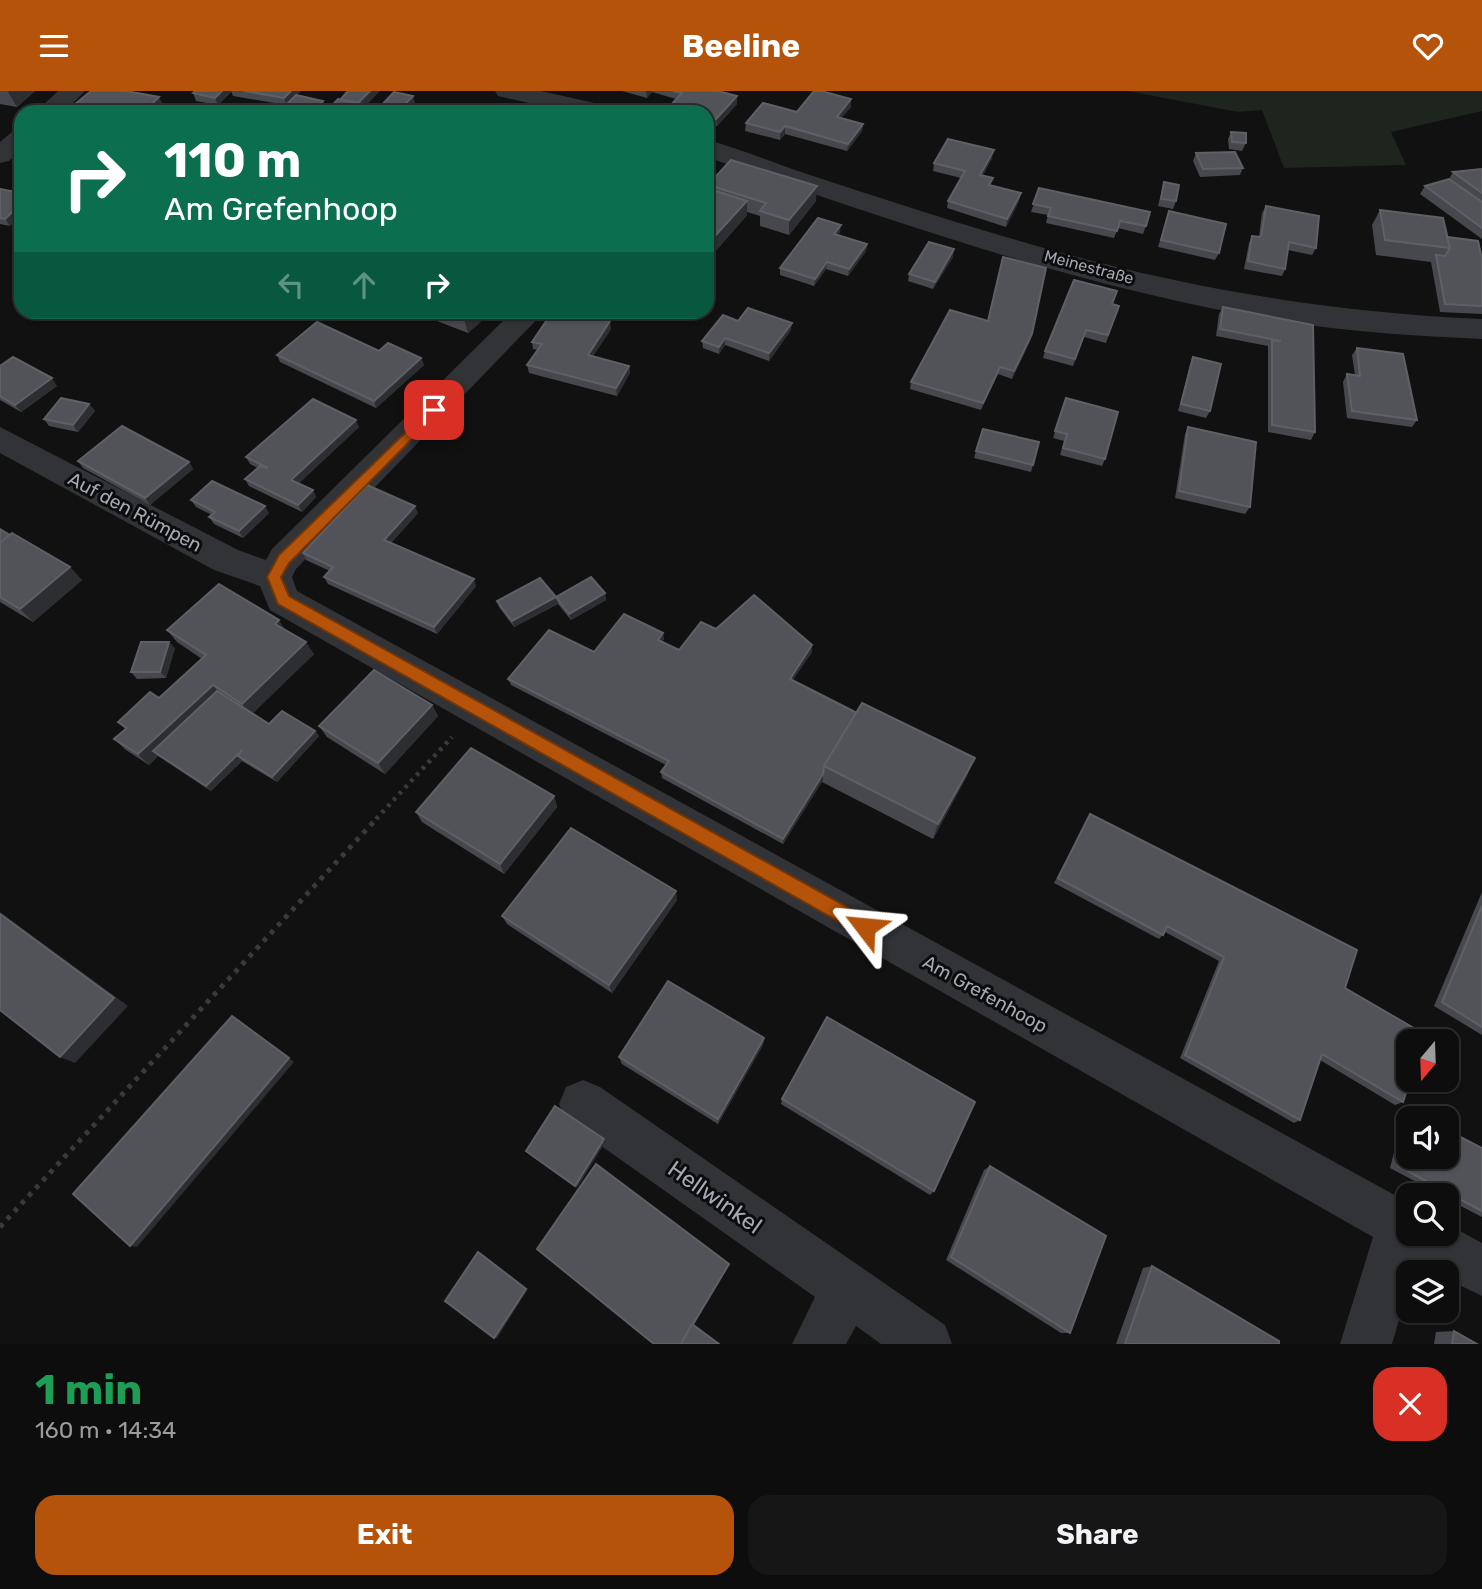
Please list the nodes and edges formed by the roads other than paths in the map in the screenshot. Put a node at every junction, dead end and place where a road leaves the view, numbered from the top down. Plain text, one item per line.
1 (74, 91) edge
2 (508, 91) edge
3 (58, 105) edge
4 (570, 105) edge
5 (14, 143) edge
6 (714, 150) edge
7 (0, 155) edge
8 (523, 319) edge
9 (1482, 329) edge
10 (0, 439) edge
11 (274, 577) junction
12 (583, 1104) dead end
13 (1396, 1223) edge
14 (1402, 1246) edge
15 (1437, 1246) edge
16 (1482, 1271) edge
17 (847, 1290) junction
18 (818, 1344) edge
19 (926, 1344) edge
20 (1366, 1344) edge

1 - 3 street
2 - 4 street
5 - 7 street
6 - 9 street, Meinestraße
8 - 11 street
10 - 11 street, Auf den Rümpen
11 - 13 street, Am Grefenhoop
12 - 17 street, Hellwinkel
14 - 20 street
15 - 16 street, Am Grefenhoop
17 - 18 street
17 - 19 street, Hellwinkel

